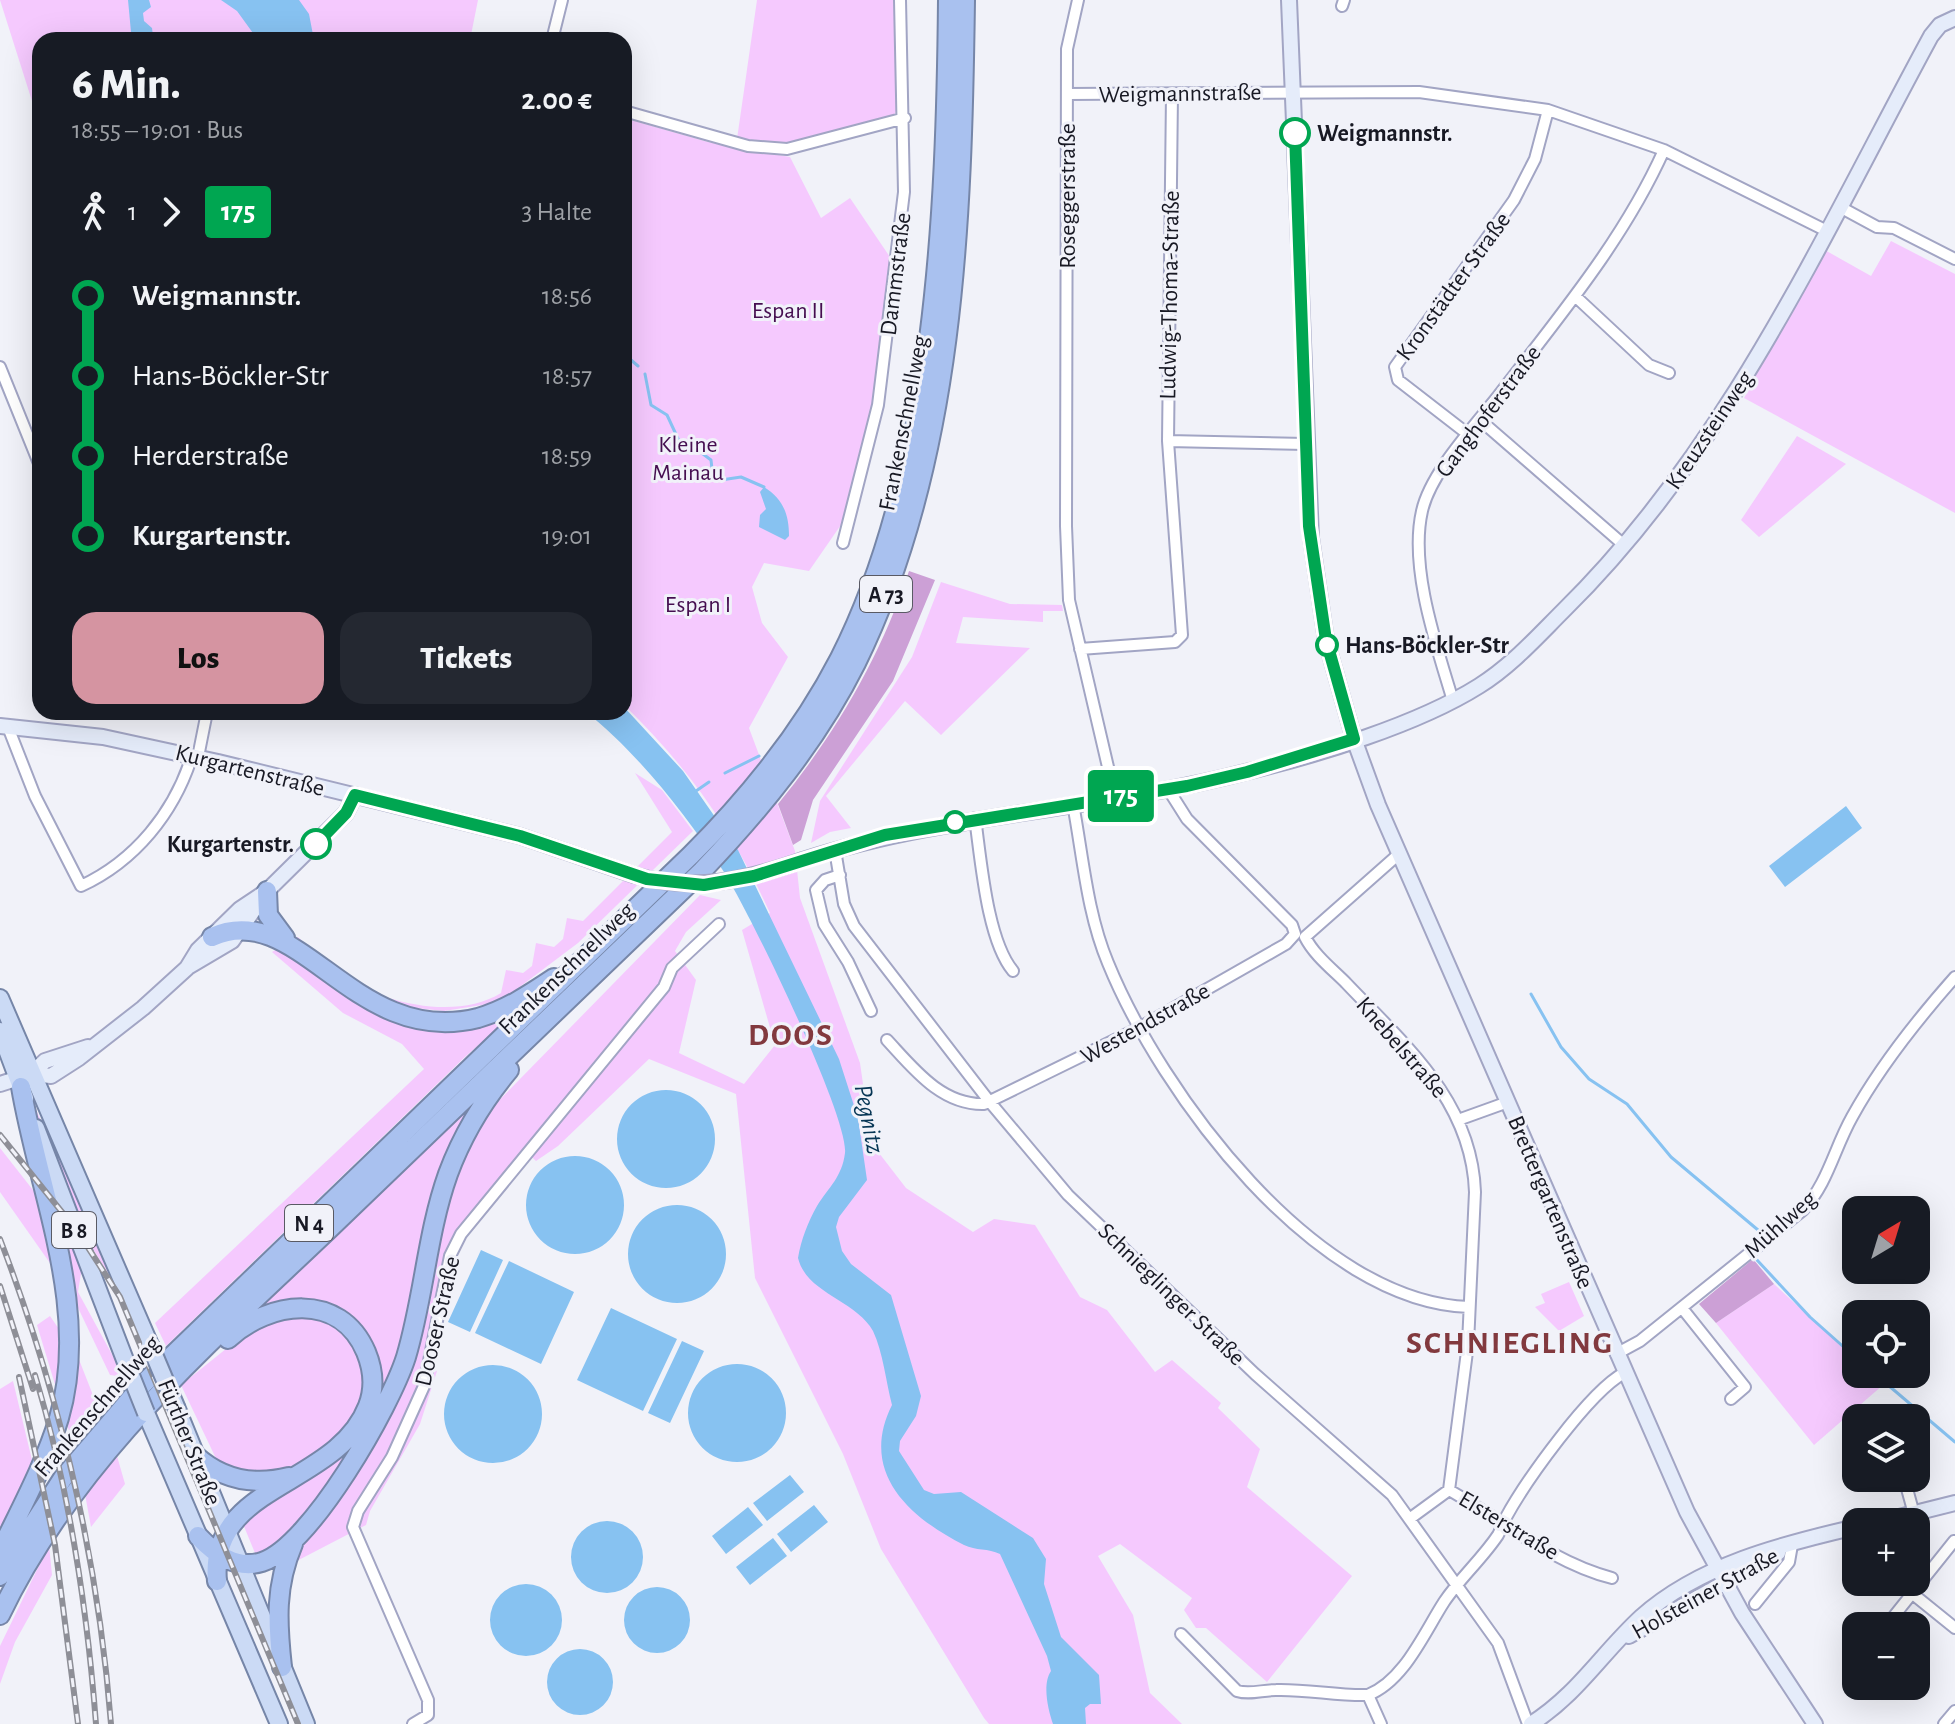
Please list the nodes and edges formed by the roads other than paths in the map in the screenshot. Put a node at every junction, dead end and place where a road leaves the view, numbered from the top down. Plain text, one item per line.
1 (562, 0) edge
2 (900, 0) edge
3 (948, 0) edge
4 (965, 0) edge
5 (1078, 0) edge
6 (1289, 0) edge
7 (1955, 18) edge
8 (554, 32) edge
9 (1293, 91) junction
10 (1067, 94) junction
11 (1172, 94) junction
12 (1548, 110) junction
13 (632, 113) edge
14 (905, 118) junction
15 (1664, 150) junction
16 (1840, 207) junction
17 (1827, 231) junction
18 (1955, 259) edge
19 (1575, 296) junction
20 (0, 367) edge
21 (1669, 373) dead end
22 (1480, 420) junction
23 (1469, 435) junction
24 (1168, 441) junction
25 (1305, 444) junction
26 (32, 446) edge
27 (843, 543) dead end
28 (1625, 546) junction
29 (1080, 649) junction
30 (1453, 701) junction
31 (205, 720) edge
32 (2, 726) edge
33 (1354, 739) junction
34 (195, 756) junction
35 (1168, 789) junction
36 (355, 795) junction
37 (760, 795) junction
38 (1115, 797) junction
39 (1073, 804) junction
40 (975, 818) junction
41 (1397, 846) junction
42 (835, 850) junction
43 (696, 863) junction
44 (840, 875) junction
45 (267, 891) junction
46 (719, 924) dead end
47 (243, 928) junction
48 (1300, 936) junction
49 (212, 937) junction
50 (292, 947) junction
51 (589, 954) junction
52 (187, 968) junction
53 (1013, 971) dead end
54 (1955, 977) edge
55 (580, 988) junction
56 (0, 998) edge
57 (871, 1011) dead end
58 (1137, 1029) junction
59 (0, 1031) edge
60 (887, 1040) dead end
61 (23, 1080) junction
62 (0, 1084) edge
63 (451, 1100) junction
64 (989, 1101) junction
65 (1508, 1102) junction
66 (1458, 1120) junction
67 (1469, 1307) junction
68 (1682, 1308) junction
69 (1616, 1354) junction
70 (189, 1365) junction
71 (1624, 1373) junction
72 (1731, 1399) dead end
73 (195, 1455) junction
74 (306, 1471) junction
75 (1449, 1490) junction
76 (1955, 1503) edge
77 (1930, 1510) edge
78 (1412, 1517) junction
79 (1503, 1521) junction
80 (227, 1531) junction
81 (1842, 1531) edge
82 (198, 1536) junction
83 (296, 1537) junction
84 (1954, 1541) edge
85 (1792, 1545) junction
86 (0, 1552) edge
87 (216, 1554) junction
88 (240, 1563) junction
89 (1930, 1571) edge
90 (0, 1576) edge
91 (1720, 1576) junction
92 (1612, 1578) dead end
93 (217, 1581) junction
94 (1457, 1583) junction
95 (1910, 1596) edge
96 (1915, 1596) edge
97 (1755, 1604) dead end
98 (1897, 1612) edge
99 (0, 1615) edge
100 (1955, 1628) edge
101 (1181, 1634) dead end
102 (282, 1667) junction
103 (1368, 1695) junction
104 (1955, 1711) edge
105 (279, 1724) edge
106 (306, 1724) edge
107 (413, 1724) edge
108 (1381, 1724) edge
109 (1529, 1724) edge
110 (1815, 1724) edge
111 (1944, 1724) edge

1 - 8 street
2 - 14 street, Dammstraße
3 - 37 highway, Frankenschnellweg / A 73
4 - 37 highway, Frankenschnellweg / A 73
5 - 10 street, Roseggerstraße
6 - 9 main road, Brettergartenstraße
7 - 16 main road, Kreuzsteinweg
9 - 11 street, Weigmannstraße
9 - 12 street, Weigmannstraße
9 - 25 main road, Brettergartenstraße
10 - 11 street, Weigmannstraße
10 - 29 street, Roseggerstraße
11 - 24 street, Ludwig-Thoma-Straße
12 - 15 street, Weigmannstraße
12 - 23 street, Kronstädter Straße
13 - 14 street
14 - 27 street, Dammstraße
15 - 17 street, Weigmannstraße
15 - 19 street, Ganghoferstraße
16 - 17 main road, Kreuzsteinweg
16 - 18 street
17 - 28 main road, Kreuzsteinweg
19 - 21 street
19 - 22 street, Ganghoferstraße
20 - 26 street
22 - 23 street, Ganghoferstraße
22 - 28 street
23 - 30 street, Ganghoferstraße
24 - 25 street
24 - 29 street, Ludwig-Thoma-Straße
25 - 33 main road, Brettergartenstraße
28 - 30 main road, Kreuzsteinweg
29 - 38 street, Roseggerstraße
30 - 33 main road, Kreuzsteinweg
31 - 34 street
32 - 34 main road, Kurgartenstraße
32 - 34 street
33 - 35 main road, Kreuzsteinweg
33 - 41 main road, Brettergartenstraße
34 - 36 main road, Kurgartenstraße
35 - 38 main road, Kreuzsteinweg
35 - 48 street, Knebelstraße
36 - 42 main road, Kurgartenstraße, bridge
36 - 45 main road
37 - 43 highway, Frankenschnellweg / A 73
38 - 39 main road, Kreuzsteinweg
39 - 40 main road, Kreuzsteinweg
39 - 58 street
40 - 42 main road, Kurgartenstraße
40 - 53 street
41 - 48 street, Westendstraße
41 - 65 main road, Brettergartenstraße
42 - 44 street, Schnieglinger Straße
43 - 51 highway, Frankenschnellweg / A 73
43 - 55 highway, Frankenschnellweg / A 73
44 - 57 street
44 - 64 street, Schnieglinger Straße
45 - 47 main road
45 - 49 main road
45 - 50 highway
46 - 107 street, Dooser Straße
47 - 49 highway
47 - 50 highway
47 - 52 main road
48 - 58 street, Westendstraße
48 - 66 street, Knebelstraße
49 - 52 main road
50 - 51 highway
51 - 63 highway, Frankenschnellweg / A 73
52 - 61 main road
54 - 68 street, Mühlweg
55 - 63 highway, Frankenschnellweg / A 73
55 - 83 highway
56 - 61 main road, B 8
58 - 64 street, Westendstraße
58 - 67 street
59 - 61 main road, B 8
60 - 64 street
61 - 62 main road
61 - 73 main road, Fürther Straße / B 8, bridge
61 - 82 main road, Fürther Straße / B 8, bridge
61 - 86 highway
63 - 70 highway, Frankenschnellweg / N 4
63 - 90 highway, Frankenschnellweg / N 4
64 - 78 street, Schnieglinger Straße
65 - 66 street, Knebelstraße
65 - 69 main road, Brettergartenstraße
66 - 67 street
67 - 75 street
68 - 69 street, Mühlweg
68 - 72 street
69 - 71 main road, Brettergartenstraße
70 - 74 highway
70 - 99 highway, Frankenschnellweg / N 4
71 - 79 street
71 - 91 main road, Brettergartenstraße
73 - 74 highway
73 - 80 main road, Fürther Straße / B 8
74 - 80 highway
75 - 78 street, Elsterstraße
75 - 79 street, Elsterstraße
76 - 77 main road
78 - 94 street, Schnieglinger Straße
79 - 92 street, Elsterstraße
79 - 94 street
80 - 87 highway
80 - 88 main road, Fürther Straße / B 8
81 - 85 main road, Holsteiner Straße
82 - 87 highway
82 - 93 main road, Fürther Straße / B 8
83 - 88 highway
83 - 102 highway
84 - 89 street
85 - 91 main road, Holsteiner Straße
85 - 97 street
87 - 88 highway
87 - 93 highway
88 - 102 main road, Fürther Straße / B 8
91 - 109 main road, Holsteiner Straße
91 - 110 main road, Brettergartenstraße
93 - 105 main road, Fürther Straße / B 8
94 - 103 street
94 - 109 street, Schnieglinger Straße
95 - 98 street
96 - 100 street
101 - 103 street
102 - 106 main road, Fürther Straße / B 8
103 - 108 street
104 - 111 street

